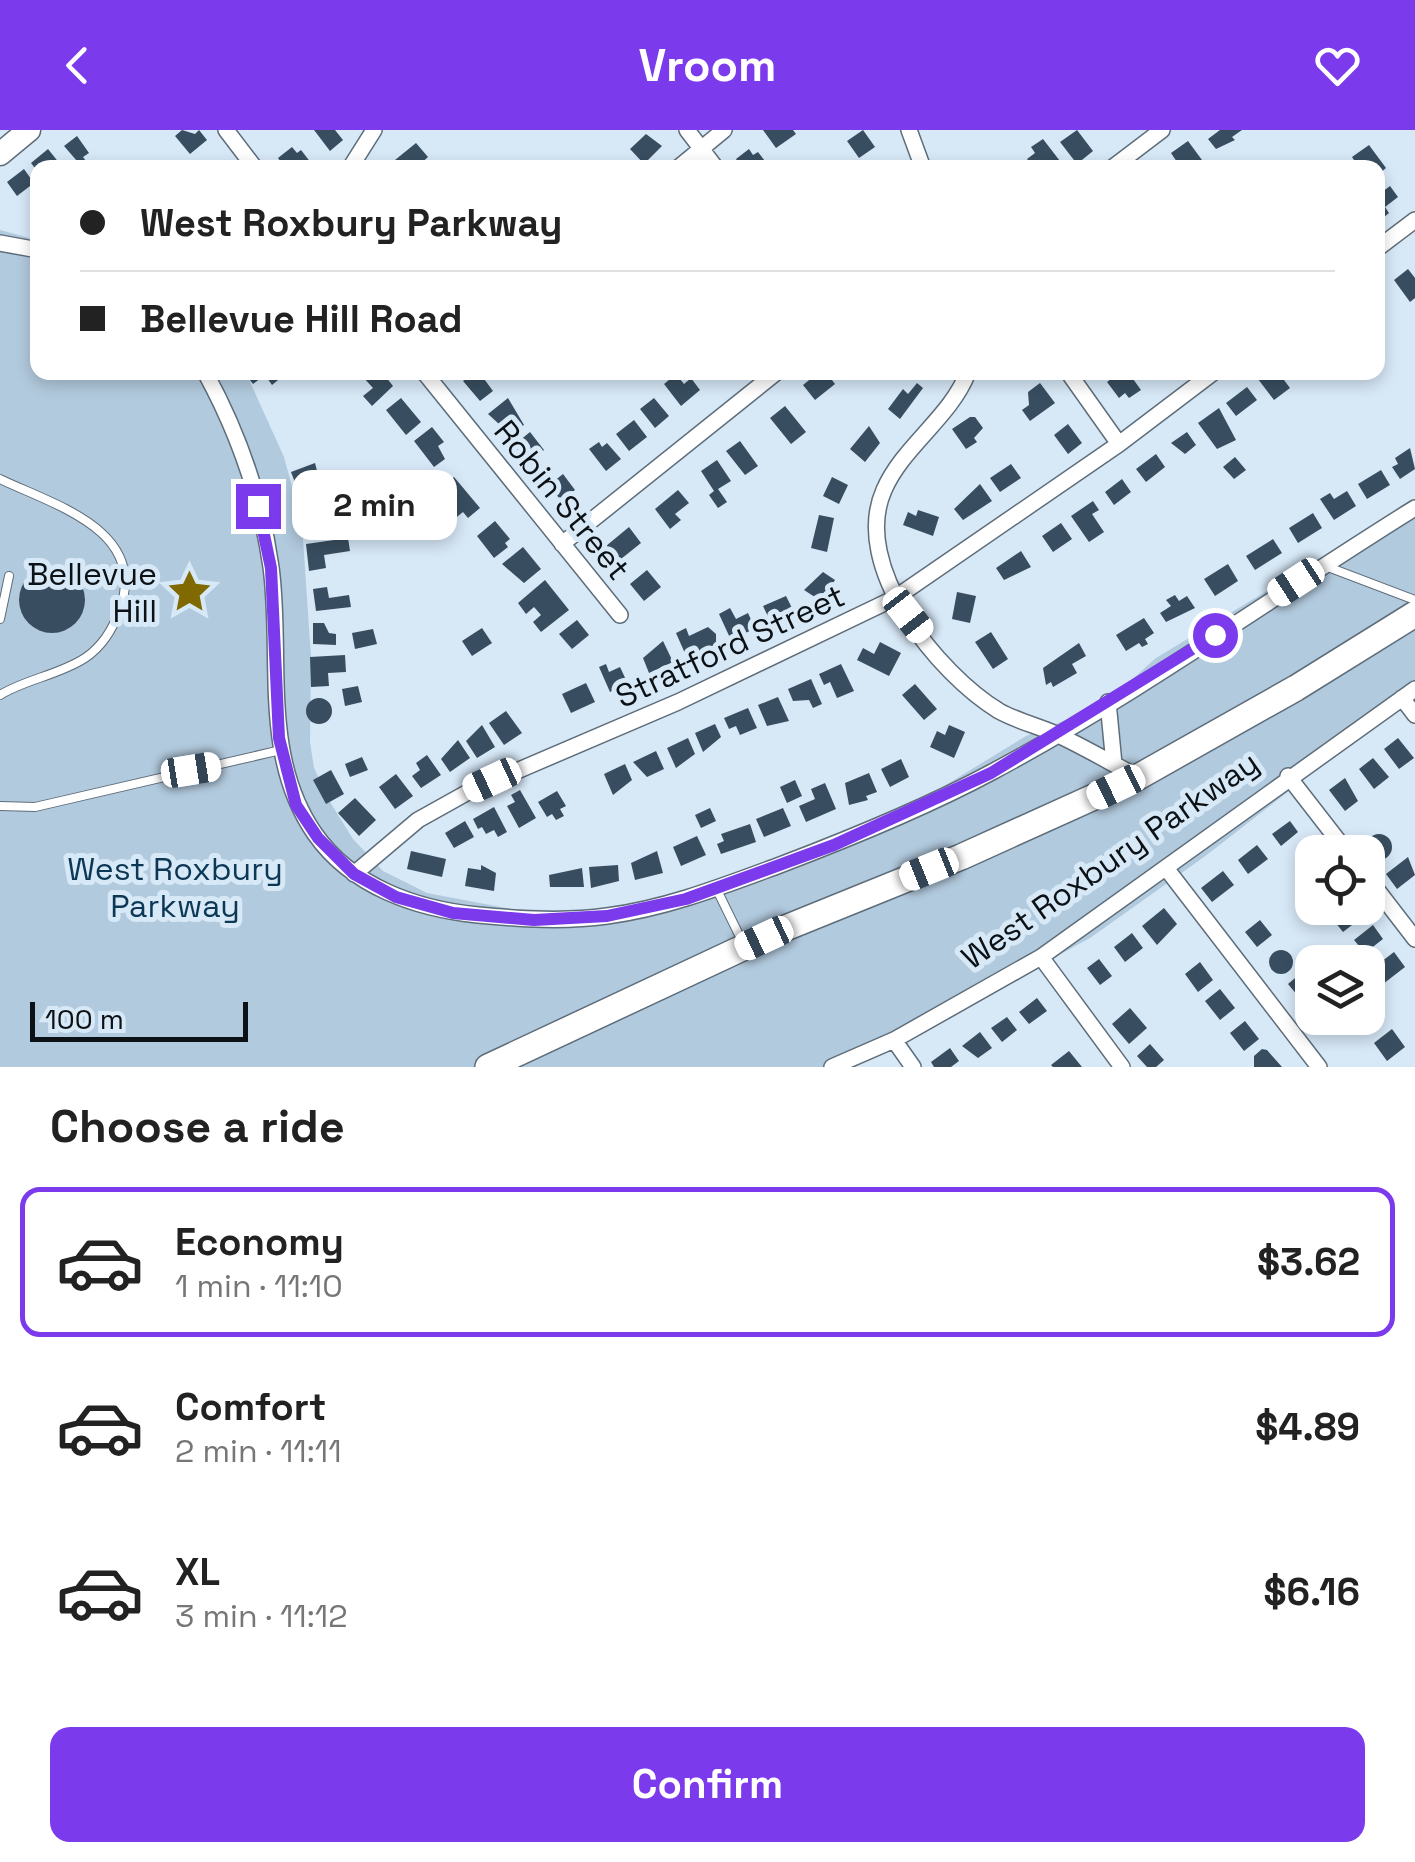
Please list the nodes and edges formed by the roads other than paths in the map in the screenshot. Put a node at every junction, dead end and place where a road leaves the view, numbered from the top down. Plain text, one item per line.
1 (29, 130) edge
2 (226, 130) edge
3 (374, 130) edge
4 (686, 130) edge
5 (724, 130) edge
6 (910, 130) edge
7 (1162, 130) edge
8 (2, 148) edge
9 (701, 149) junction
10 (249, 160) edge
11 (355, 160) edge
12 (688, 160) edge
13 (710, 160) edge
14 (920, 160) edge
15 (1123, 160) edge
16 (1415, 220) edge
17 (0, 242) edge
18 (1385, 243) edge
19 (30, 248) edge
20 (209, 380) edge
21 (430, 380) edge
22 (767, 380) edge
23 (962, 380) edge
24 (1074, 380) edge
25 (1203, 380) edge
26 (1119, 444) junction
27 (0, 479) edge
28 (1415, 508) edge
29 (562, 544) junction
30 (1324, 565) junction
31 (9, 576) dead end
32 (895, 598) junction
33 (1415, 600) edge
34 (1415, 614) edge
35 (620, 615) dead end
36 (0, 619) edge
37 (1408, 694) edge
38 (0, 696) edge
39 (1108, 702) junction
40 (1415, 714) edge
41 (1056, 734) junction
42 (281, 750) junction
43 (1114, 764) junction
44 (1288, 776) junction
45 (1138, 777) junction
46 (0, 806) edge
47 (1334, 835) edge
48 (1166, 868) junction
49 (354, 874) junction
50 (716, 888) junction
51 (1385, 900) edge
52 (1415, 939) edge
53 (745, 947) junction
54 (1041, 957) junction
55 (894, 1040) junction
56 (488, 1067) edge
57 (832, 1067) edge
58 (913, 1067) edge
59 (1122, 1067) edge
60 (1318, 1067) edge

1 - 8 main road
2 - 10 street
3 - 11 street
4 - 9 street
5 - 9 street
6 - 14 street
7 - 15 street
9 - 12 street
9 - 13 street
16 - 18 street
17 - 19 street
20 - 42 street
21 - 29 street, Robin Street
22 - 29 street
23 - 32 street
24 - 26 street
25 - 26 street, Stratford Street
26 - 32 street, Stratford Street
27 - 38 lane
28 - 30 street
29 - 35 street, Robin Street
30 - 33 lane
30 - 39 street
31 - 36 lane
32 - 41 street
32 - 49 street, Stratford Street
34 - 45 main road, West Roxbury Parkway
37 - 40 street
37 - 44 street, West Roxbury Parkway
39 - 41 street
39 - 43 street
41 - 43 street
41 - 50 street
42 - 46 lane
42 - 49 street
43 - 45 street
44 - 47 street
44 - 48 street, West Roxbury Parkway
45 - 53 main road, West Roxbury Parkway
48 - 54 street, West Roxbury Parkway
48 - 60 street
49 - 50 street
50 - 53 lane
51 - 52 street
53 - 56 main road, West Roxbury Parkway
54 - 55 street, West Roxbury Parkway
54 - 59 street
55 - 57 street, West Roxbury Parkway
55 - 58 street

